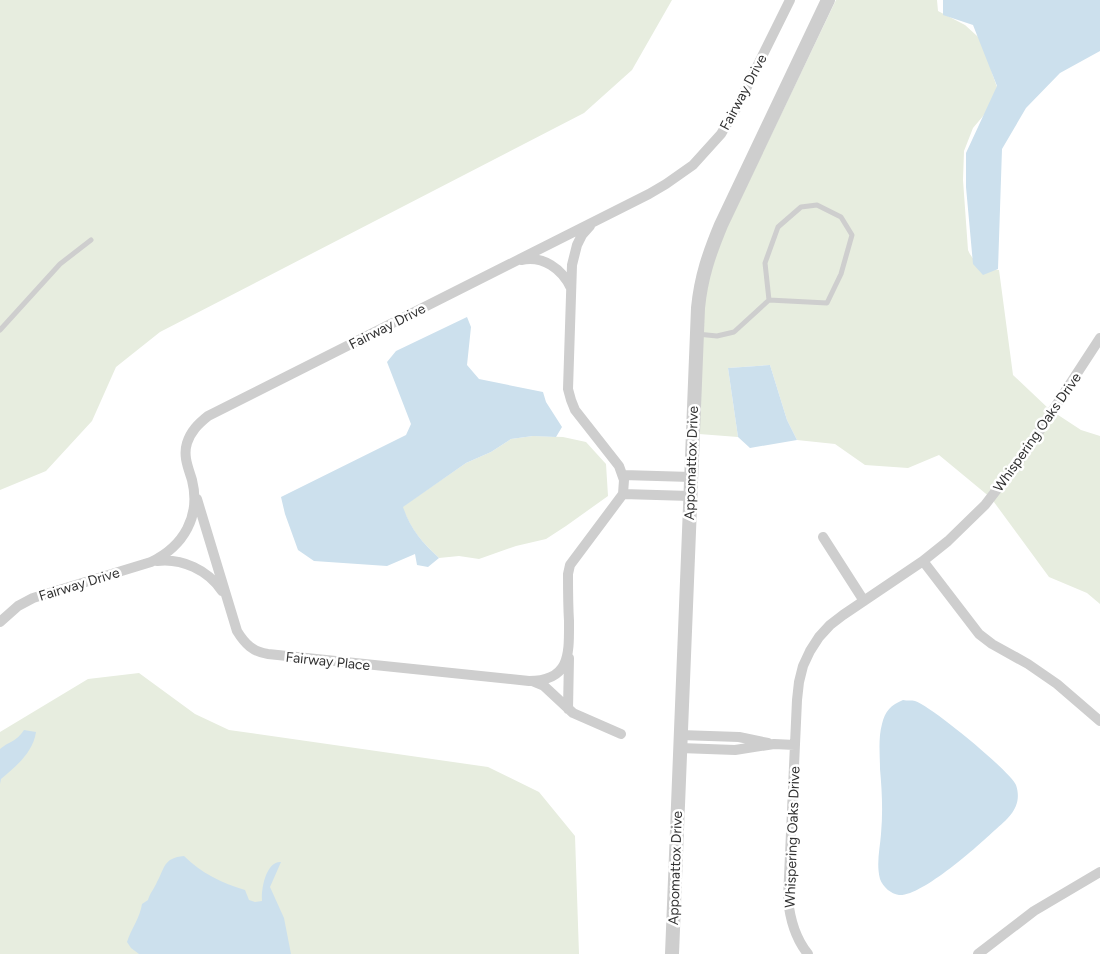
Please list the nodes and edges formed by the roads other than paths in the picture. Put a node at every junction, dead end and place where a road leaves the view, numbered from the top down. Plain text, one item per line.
1 (790, 0) edge
2 (828, 0) edge
3 (600, 218) junction
4 (91, 240) dead end
5 (515, 261) junction
6 (570, 288) junction
7 (769, 300) junction
8 (0, 330) edge
9 (697, 334) junction
10 (1099, 342) edge
11 (623, 475) junction
12 (691, 477) junction
13 (192, 482) junction
14 (623, 494) junction
15 (690, 496) junction
16 (823, 537) dead end
17 (923, 561) junction
18 (151, 562) junction
19 (864, 601) junction
20 (229, 605) junction
21 (0, 622) edge
22 (569, 651) junction
23 (529, 680) junction
24 (568, 710) junction
25 (1100, 721) edge
26 (621, 734) dead end
27 (680, 742) junction
28 (795, 745) junction
29 (1100, 872) edge
30 (672, 954) edge
31 (808, 954) edge
32 (978, 954) edge

1 - 3 street, Fairway Drive
2 - 9 street, Appomattox Drive
3 - 5 street, Fairway Drive
3 - 6 street
4 - 8 lane
5 - 6 street
5 - 13 street, Fairway Drive
6 - 11 street
7 - 7 lane
7 - 9 lane
9 - 12 street, Appomattox Drive
10 - 17 street, Whispering Oaks Drive
11 - 12 street
11 - 14 street
12 - 15 street, Appomattox Drive
13 - 18 street, Fairway Drive
13 - 20 street, Fairway Place
14 - 15 street
14 - 22 street
15 - 27 street, Appomattox Drive
16 - 19 street
17 - 19 street, Whispering Oaks Drive
17 - 25 street
18 - 20 street
18 - 21 street, Fairway Drive
19 - 28 street, Whispering Oaks Drive
20 - 23 street, Fairway Place
22 - 23 street, Fairway Place
22 - 24 street
23 - 24 street
24 - 26 street
27 - 28 street
27 - 30 street, Appomattox Drive
28 - 31 street, Whispering Oaks Drive
29 - 32 street

